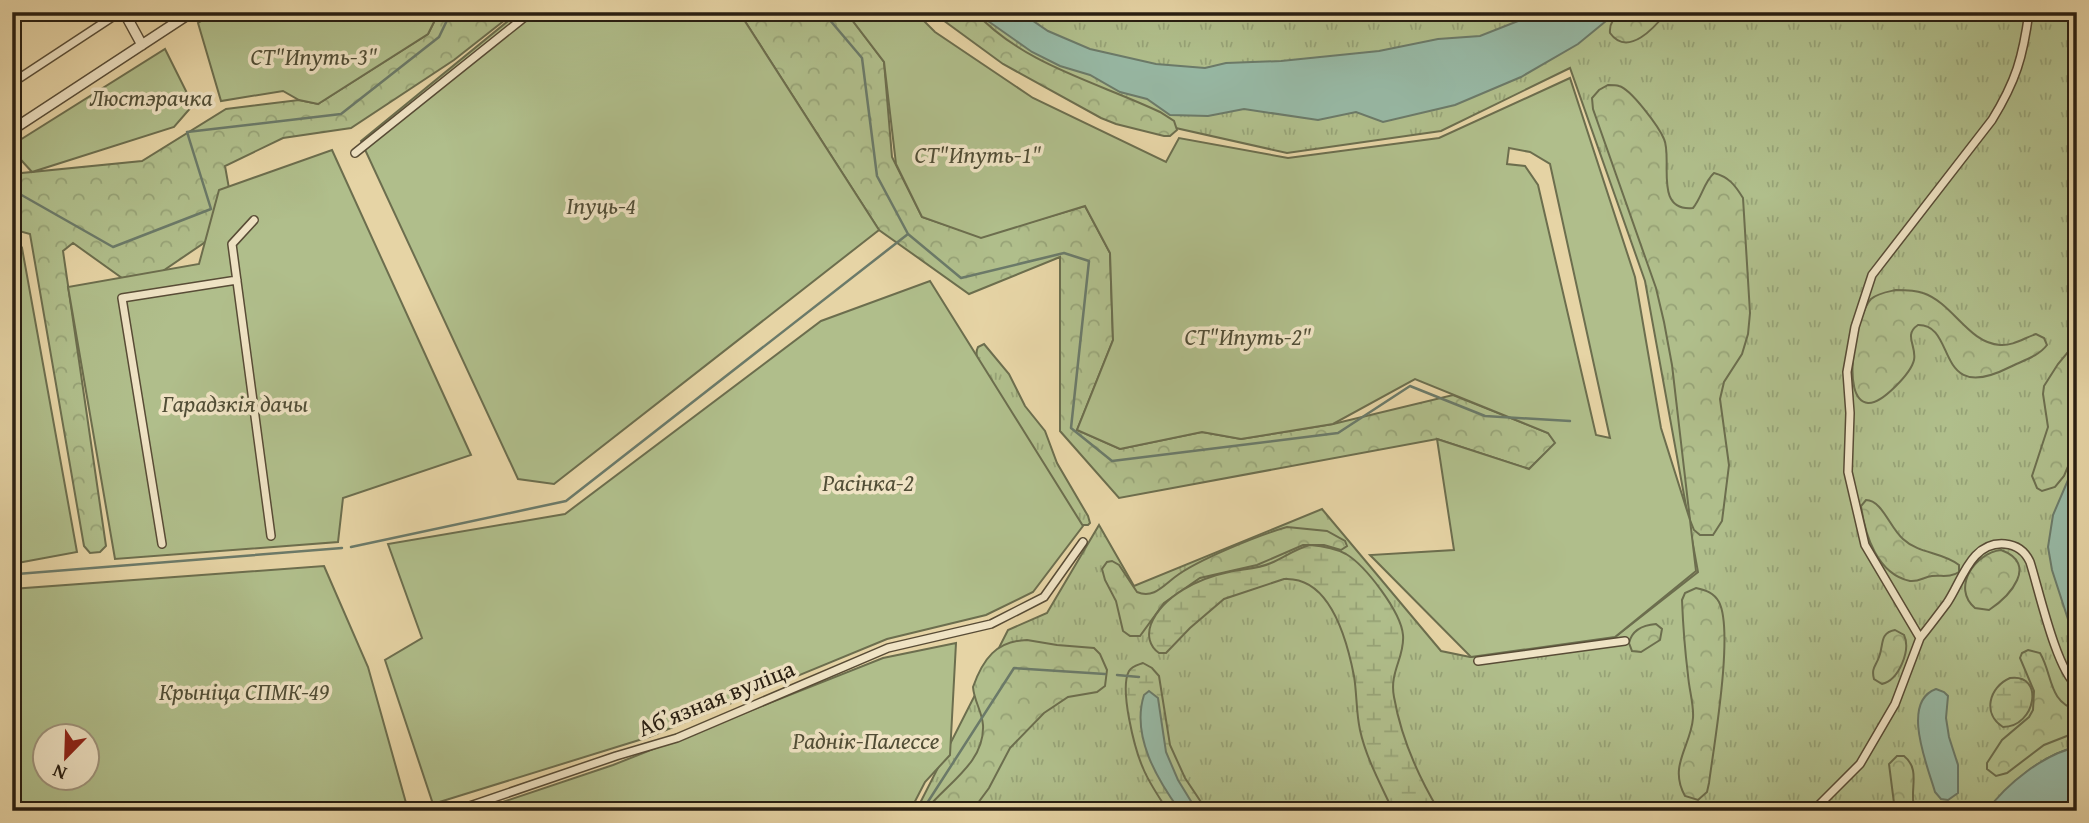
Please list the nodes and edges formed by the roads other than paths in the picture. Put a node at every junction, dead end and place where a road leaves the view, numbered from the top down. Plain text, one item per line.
1 (122, 12) edge
2 (192, 12) edge
3 (531, 12) edge
4 (2029, 12) edge
5 (142, 45) junction
6 (12, 83) edge
7 (12, 130) edge
8 (355, 153) dead end
9 (254, 220) dead end
10 (237, 280) junction
11 (271, 536) dead end
12 (1083, 542) dead end
13 (162, 544) dead end
14 (1920, 638) junction
15 (1625, 642) dead end
16 (1478, 661) dead end
17 (2077, 686) edge
18 (455, 811) edge
19 (1813, 811) edge

1 - 5 street
1 - 6 street
2 - 5 street
3 - 8 street
4 - 14 street
5 - 7 street
9 - 10 street
10 - 11 street
10 - 13 street
12 - 18 street, Абʼязная вуліца
14 - 17 street
14 - 19 street
15 - 16 street

